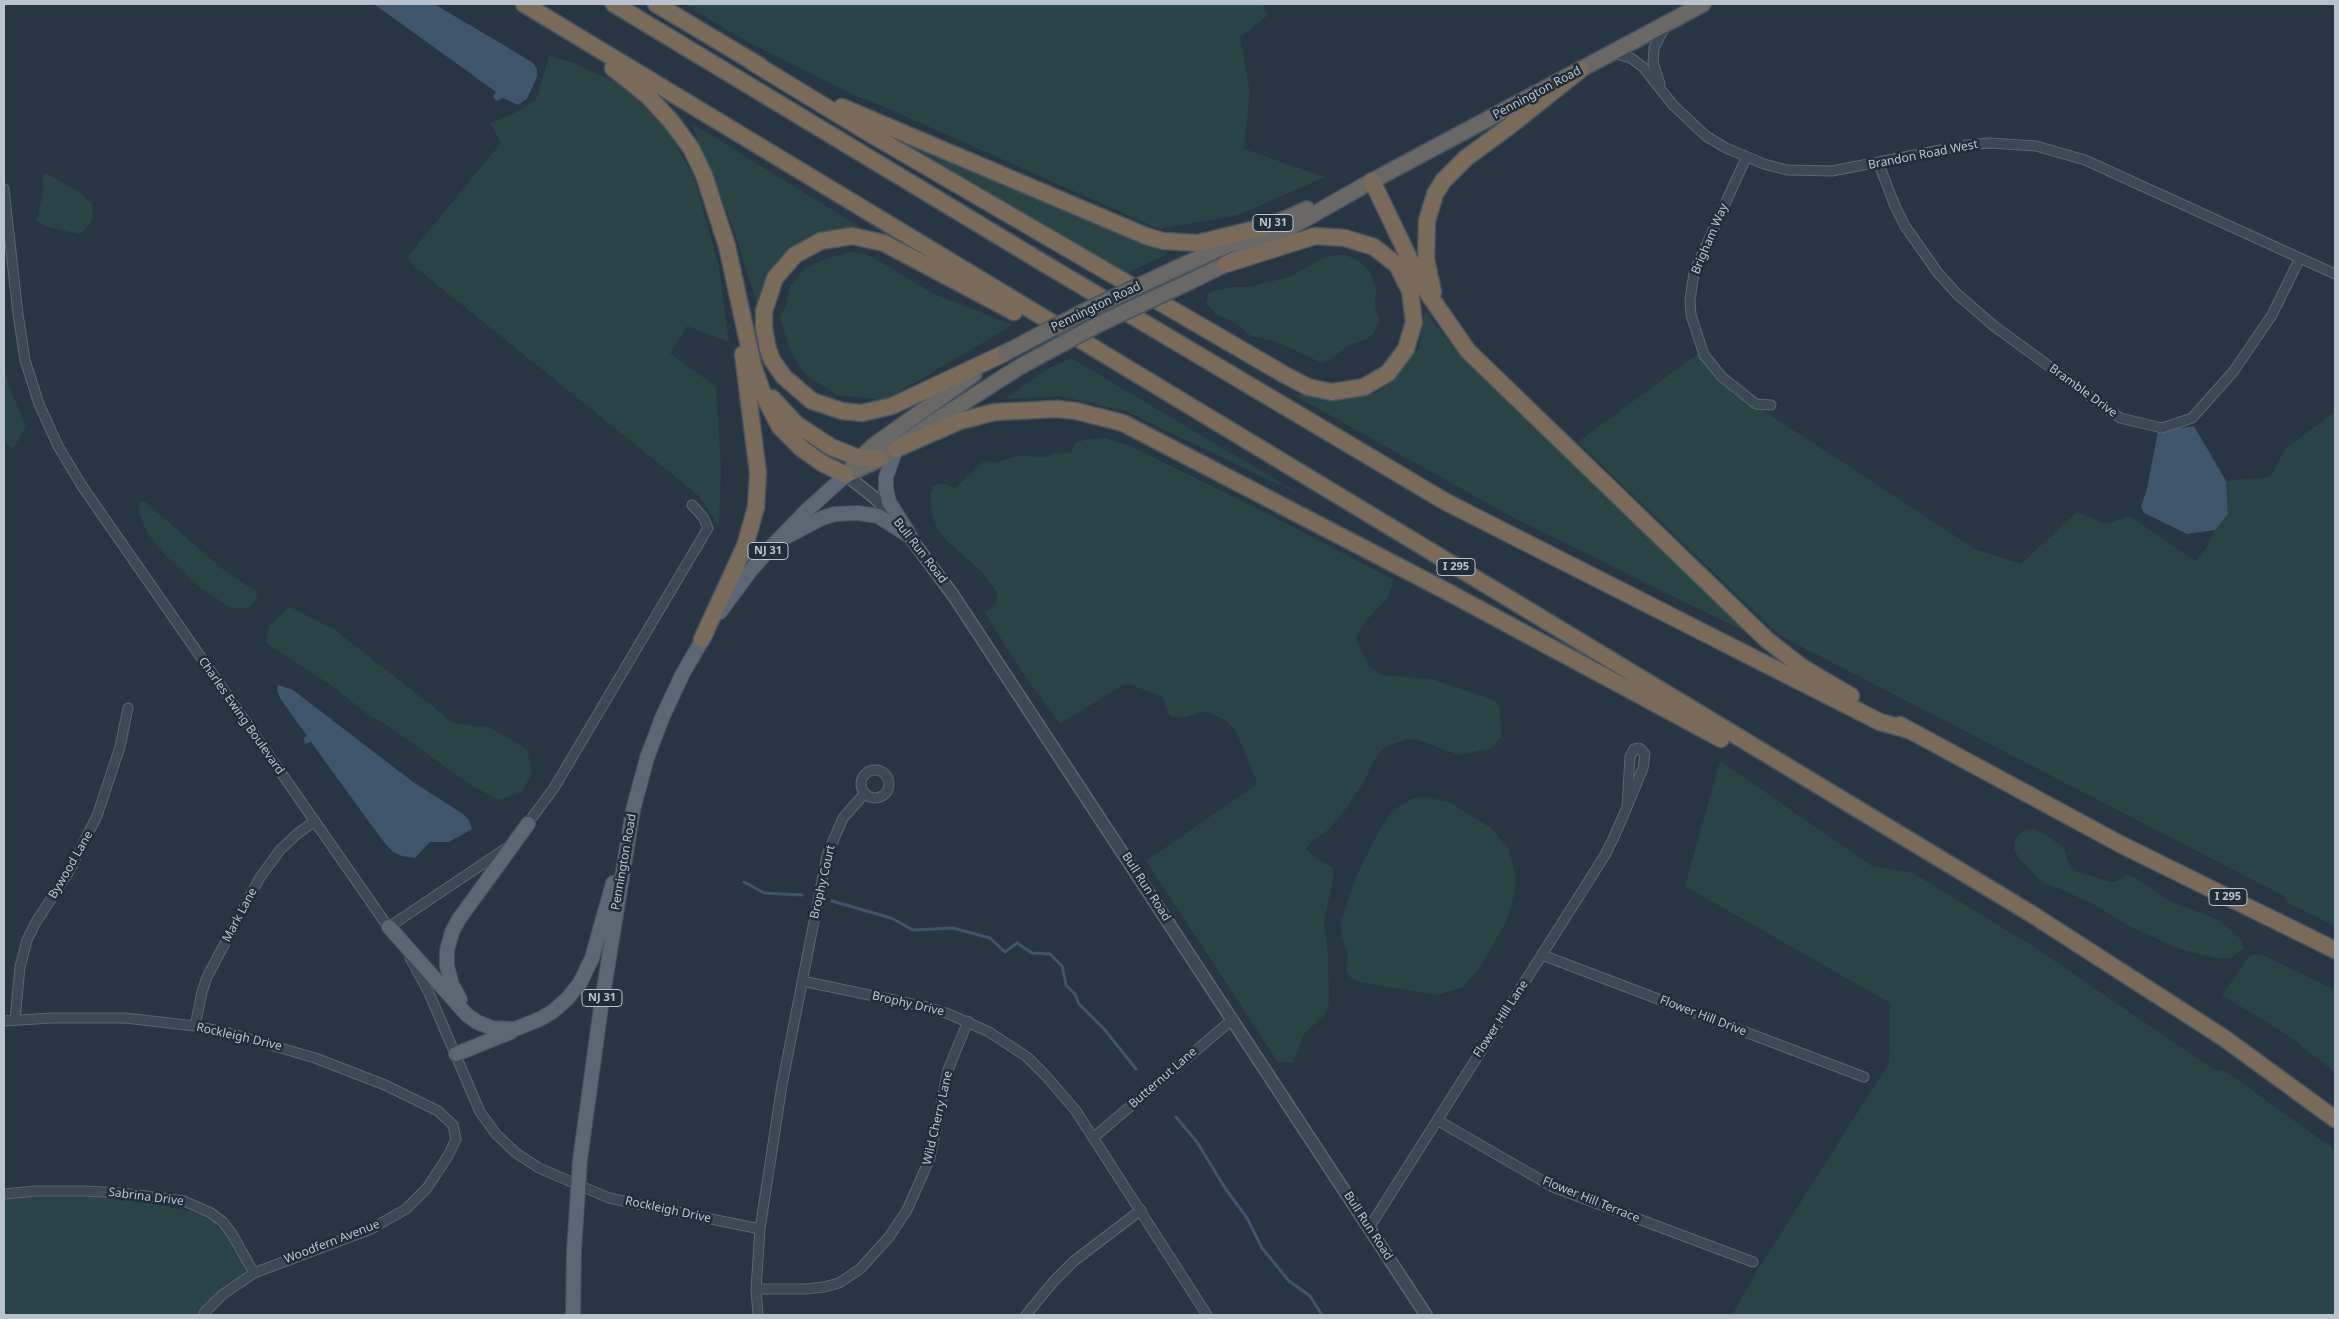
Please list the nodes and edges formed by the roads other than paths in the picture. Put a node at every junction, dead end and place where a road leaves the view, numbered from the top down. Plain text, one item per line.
1 (524, 4) edge
2 (614, 4) edge
3 (656, 4) edge
4 (1703, 4) edge
5 (1666, 23) junction
6 (567, 30) junction
7 (1611, 53) junction
8 (752, 62) junction
9 (1580, 70) junction
10 (1662, 89) junction
11 (1746, 158) junction
12 (1878, 162) junction
13 (1372, 181) junction
14 (4, 189) edge
15 (1264, 227) junction
16 (2300, 258) junction
17 (1226, 264) junction
18 (732, 270) junction
19 (2335, 274) edge
20 (1456, 336) junction
21 (1005, 353) junction
22 (757, 375) junction
23 (1180, 399) junction
24 (1771, 405) dead end
25 (896, 448) junction
26 (859, 458) junction
27 (880, 459) junction
28 (846, 475) junction
29 (692, 505) dead end
30 (911, 537) junction
31 (774, 544) junction
32 (702, 639) junction
33 (128, 708) dead end
34 (1909, 730) junction
35 (865, 793) dead end
36 (1627, 807) junction
37 (633, 810) junction
38 (315, 822) junction
39 (528, 824) junction
40 (1960, 871) junction
41 (389, 927) junction
42 (2335, 950) edge
43 (1542, 955) junction
44 (802, 981) junction
45 (1233, 1019) junction
46 (15, 1020) junction
47 (4, 1021) edge
48 (968, 1021) junction
49 (195, 1026) junction
50 (523, 1027) junction
51 (508, 1030) junction
52 (456, 1054) junction
53 (1864, 1077) dead end
54 (2335, 1119) edge
55 (1437, 1120) junction
56 (455, 1129) joint
57 (1093, 1138) junction
58 (578, 1186) junction
59 (4, 1194) edge
60 (1141, 1210) junction
61 (1369, 1228) junction
62 (760, 1229) junction
63 (1753, 1262) dead end
64 (254, 1273) junction
65 (756, 1289) junction
66 (204, 1313) dead end
67 (573, 1315) edge
68 (758, 1315) edge
69 (1026, 1315) edge
70 (1207, 1315) edge
71 (1426, 1315) edge

1 - 6 highway, I 295
2 - 34 highway, I 295
3 - 8 highway
4 - 5 highway, Pennington Road / NJ 31
5 - 7 highway, Pennington Road / NJ 31
5 - 10 street, Brandon Road West
6 - 18 highway
6 - 23 highway, I 295
7 - 9 highway, Pennington Road / NJ 31
7 - 10 street, Brandon Road West
8 - 15 highway
8 - 17 highway
9 - 13 highway, Pennington Road / NJ 31
9 - 20 highway
10 - 11 street, Brandon Road West
11 - 12 street, Brandon Road West
11 - 24 street, Brigham Way
12 - 16 street, Brandon Road West
12 - 16 street, Bramble Drive
13 - 15 highway, Pennington Road / NJ 31
13 - 17 highway, Pennington Road / NJ 31
13 - 20 highway
14 - 38 street, Charles Ewing Boulevard
15 - 21 highway, Pennington Road / NJ 31, bridge
16 - 19 street, Brandon Road West
17 - 25 highway, Pennington Road / NJ 31, bridge
18 - 22 highway
18 - 32 highway
20 - 34 highway
21 - 23 highway
21 - 26 highway, Pennington Road / NJ 31
22 - 26 highway
22 - 28 highway
23 - 40 highway, I 295
25 - 27 highway, Pennington Road / NJ 31
25 - 30 main road
25 - 40 highway
26 - 27 highway
26 - 28 highway, Pennington Road / NJ 31
27 - 28 highway, Pennington Road / NJ 31
28 - 30 street, Bull Run Road
28 - 31 main road, Pennington Road / NJ 31
29 - 39 street
30 - 31 main road
30 - 45 street, Bull Run Road
31 - 32 main road, Pennington Road / NJ 31
32 - 37 main road, Pennington Road / NJ 31
33 - 46 street, Bywood Lane
34 - 42 highway, I 295
35 - 44 street, Brophy Court
36 - 36 street, Flower Hill Lane
36 - 43 street, Flower Hill Lane
37 - 50 main road
37 - 58 main road, Pennington Road / NJ 31
38 - 41 street, Charles Ewing Boulevard
38 - 49 street, Mark Lane
39 - 41 street
39 - 51 main road
40 - 54 highway, I 295
41 - 51 main road
41 - 52 street, Charles Ewing Boulevard
43 - 53 street, Flower Hill Drive
43 - 55 street, Flower Hill Lane
44 - 48 street, Brophy Drive
44 - 62 street
45 - 57 street, Butternut Lane
45 - 61 street, Bull Run Road
46 - 47 street, Rockleigh Drive
46 - 49 street, Rockleigh Drive
48 - 57 street, Brophy Drive
48 - 65 street, Wild Cherry Lane
49 - 56 street, Rockleigh Drive
50 - 51 main road
50 - 52 main road
52 - 58 street, Charles Ewing Boulevard
55 - 61 street, Flower Hill Lane
55 - 63 street, Flower Hill Terrace
56 - 64 street, Woodfern Avenue
57 - 60 street, Brophy Drive
58 - 62 street, Rockleigh Drive
58 - 67 main road, Pennington Road / NJ 31
59 - 64 street, Sabrina Drive
60 - 69 street
60 - 70 street, Brophy Drive
61 - 71 street, Bull Run Road
62 - 65 street
64 - 66 street, Woodfern Avenue
65 - 68 street

